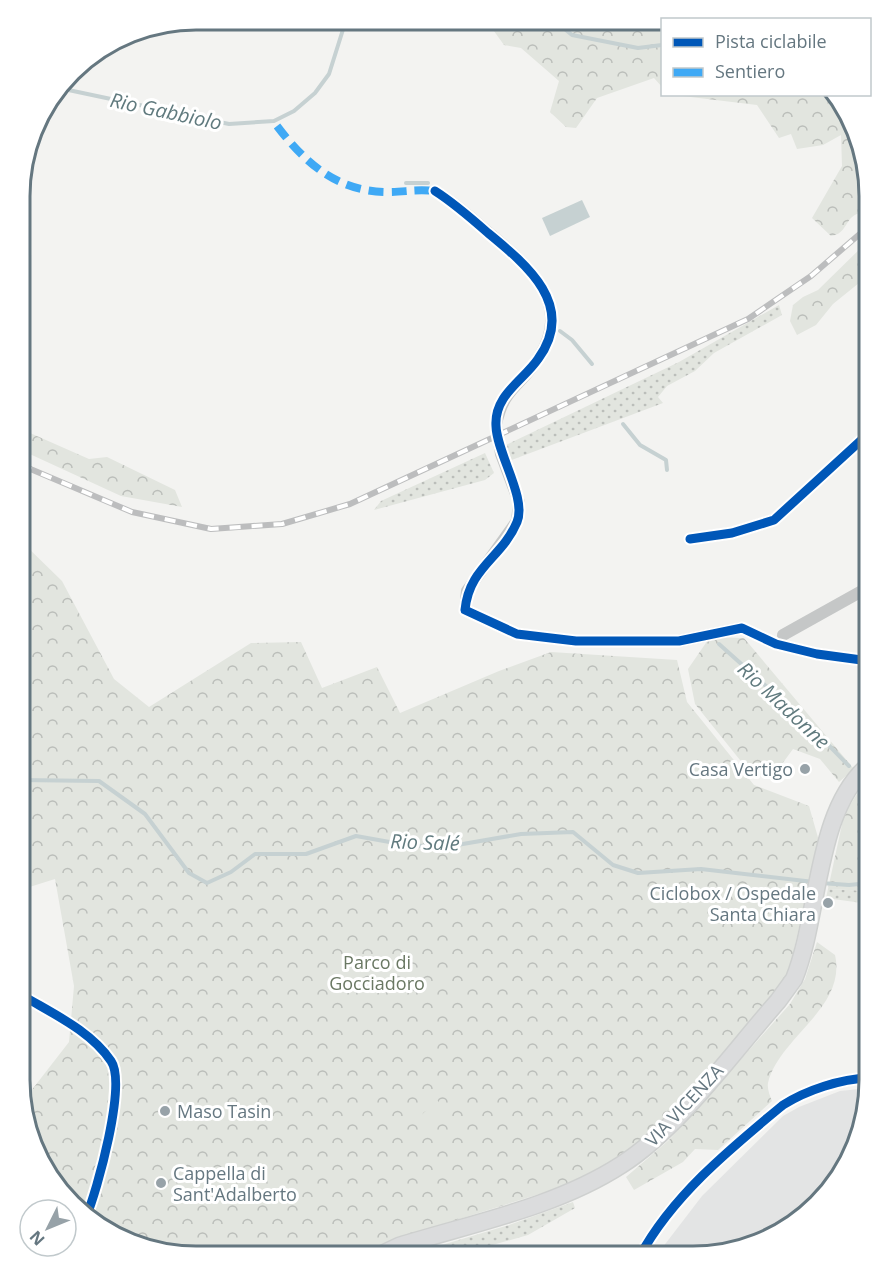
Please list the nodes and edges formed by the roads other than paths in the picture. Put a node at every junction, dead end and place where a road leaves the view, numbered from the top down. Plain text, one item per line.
1 (435, 191) dead end
2 (495, 425) tunnel mouth
3 (859, 442) edge
4 (501, 454) tunnel mouth
5 (690, 539) dead end
6 (859, 593) edge
7 (783, 635) dead end
8 (859, 660) edge
9 (859, 775) edge
10 (30, 1000) edge
11 (859, 1079) edge
12 (90, 1207) edge
13 (399, 1246) edge
14 (645, 1246) edge

1 - 2 street
3 - 5 street
4 - 8 street
6 - 7 street
9 - 13 main road, VIA VICENZA
10 - 12 street
11 - 14 street

